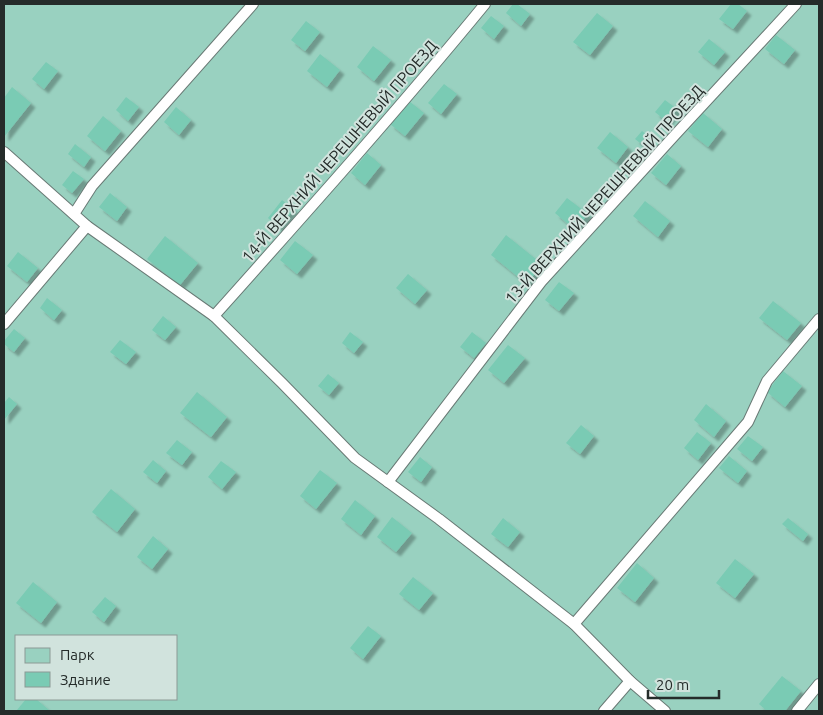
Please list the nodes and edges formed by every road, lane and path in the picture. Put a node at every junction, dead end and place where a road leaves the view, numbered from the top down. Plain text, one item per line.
1 (253, 4) edge
2 (486, 4) edge
3 (796, 4) edge
4 (4, 152) edge
5 (74, 214) junction
6 (87, 226) junction
7 (214, 316) junction
8 (819, 319) edge
9 (4, 324) edge
10 (388, 482) junction
11 (574, 624) junction
12 (630, 681) junction
13 (819, 684) edge
14 (604, 711) edge
15 (665, 711) edge
16 (797, 711) edge

1 - 5 lane
2 - 7 lane, 14-Й ВЕРХНИЙ ЧЕРЕШНЕВЫЙ ПРОЕЗД
3 - 10 lane, 13-Й ВЕРХНИЙ ЧЕРЕШНЕВЫЙ ПРОЕЗД
4 - 5 lane
5 - 6 lane
6 - 7 lane
6 - 9 lane
7 - 10 lane
8 - 11 lane
10 - 11 lane
11 - 12 lane
12 - 14 lane
12 - 15 lane
13 - 16 lane

